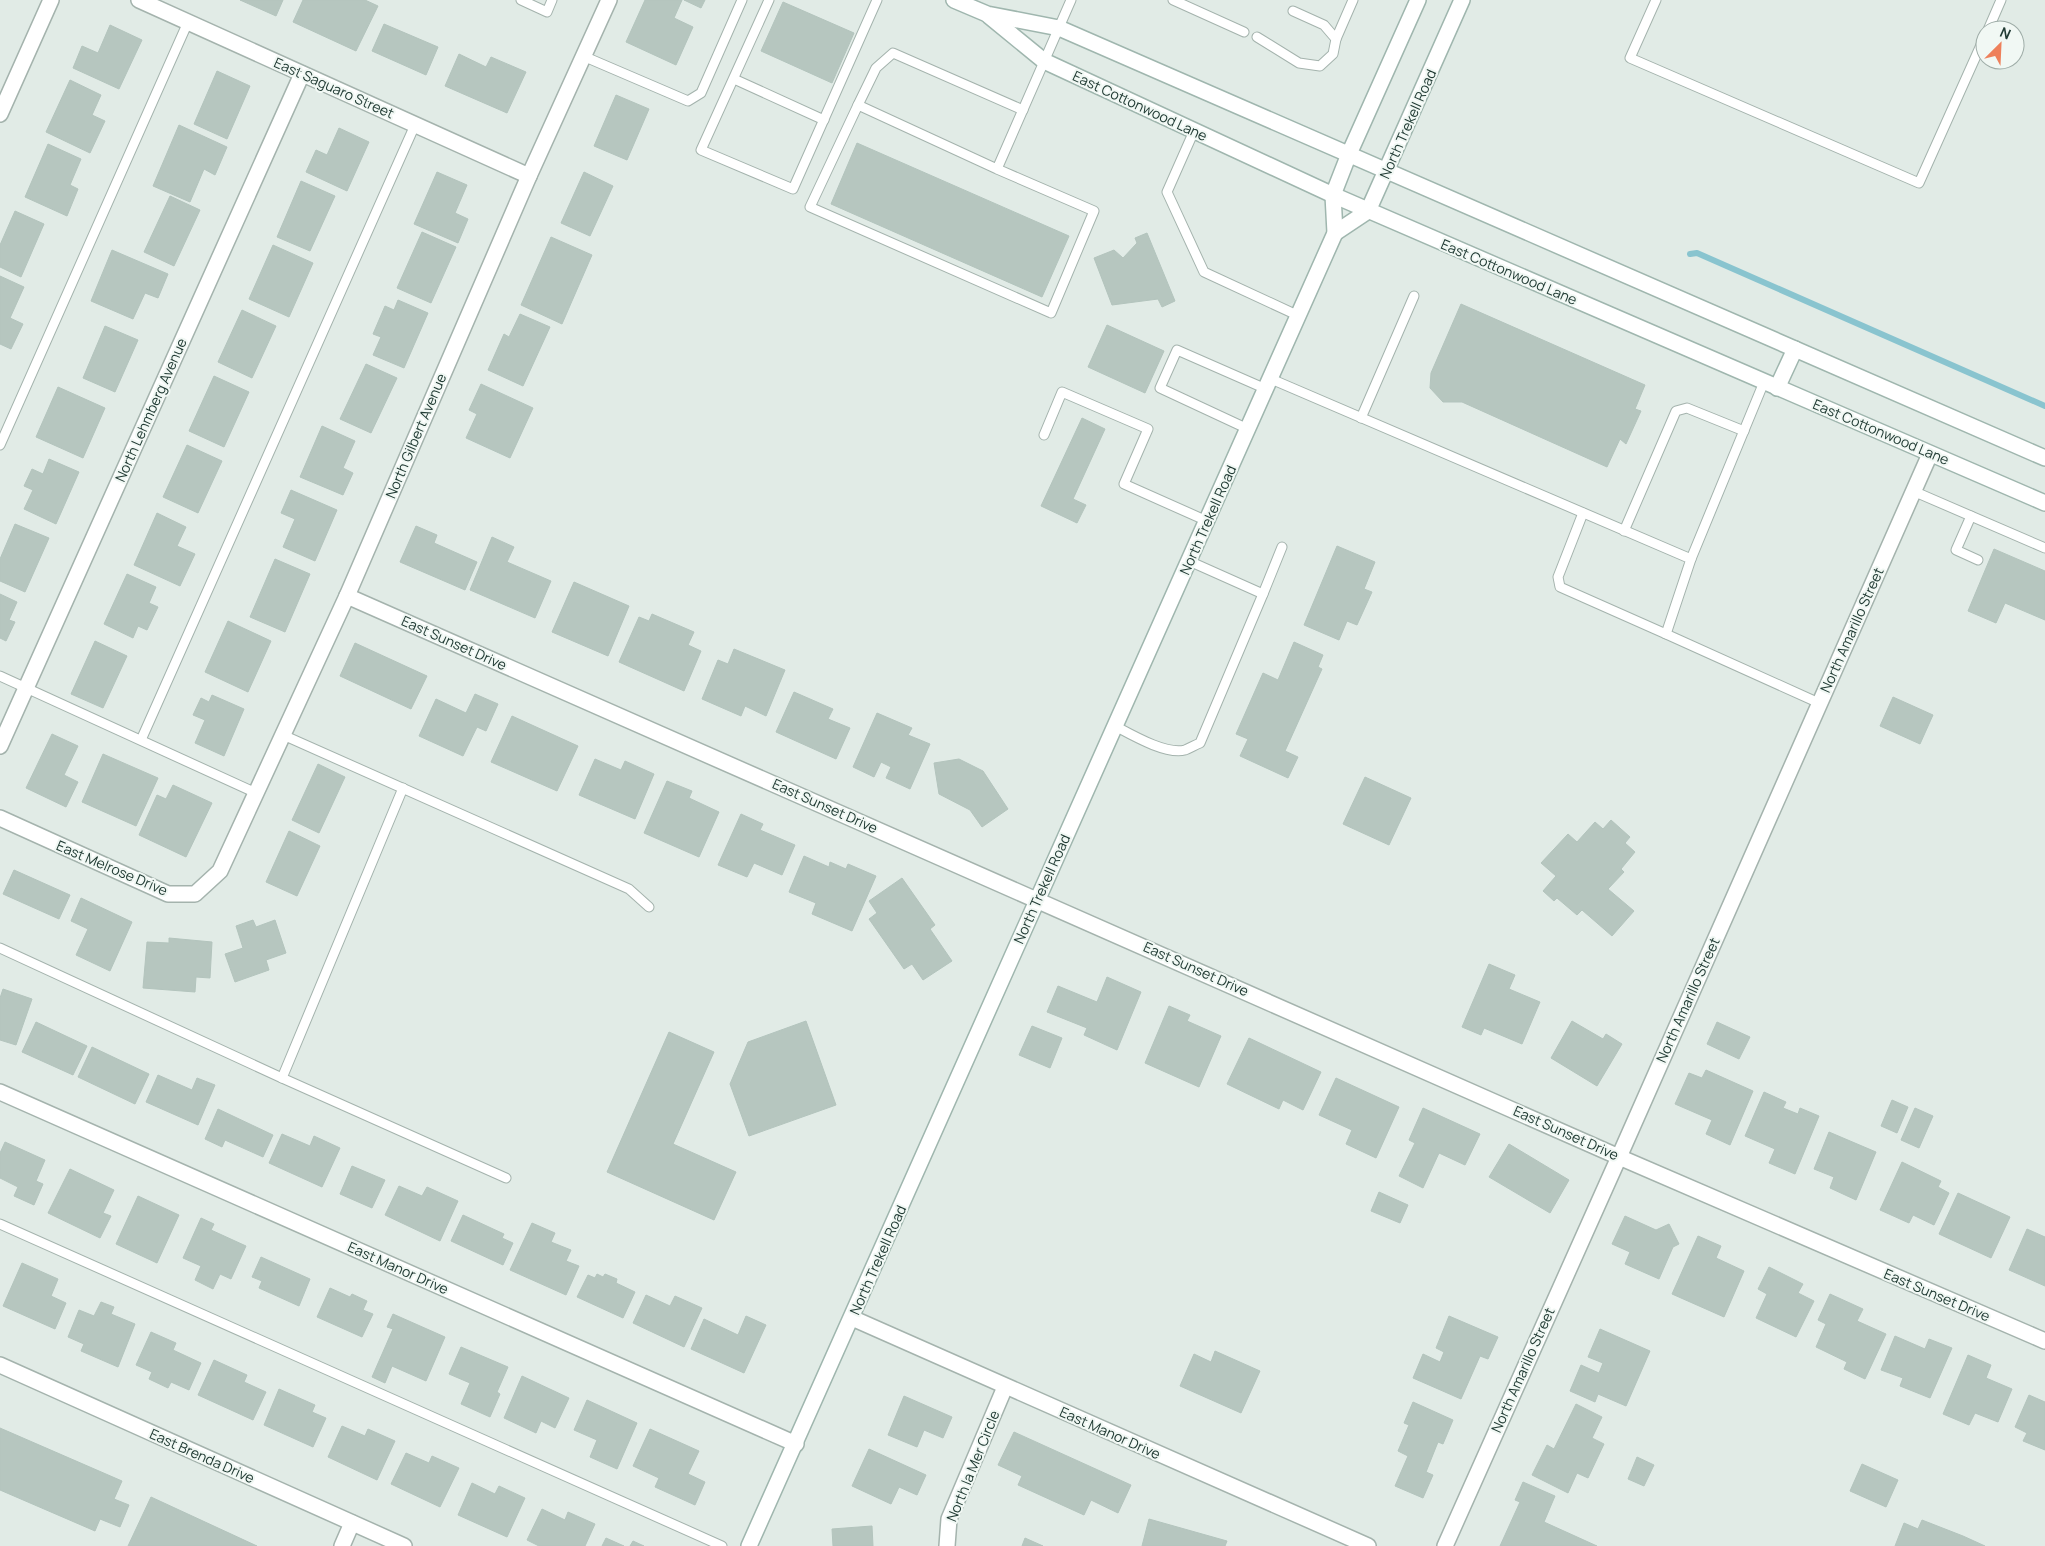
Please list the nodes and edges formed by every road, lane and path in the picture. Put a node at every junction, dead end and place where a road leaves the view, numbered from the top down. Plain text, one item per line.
1 (51, 0) edge
2 (139, 0) edge
3 (521, 0) edge
4 (552, 0) edge
5 (609, 0) edge
6 (742, 0) edge
7 (769, 0) edge
8 (877, 0) edge
9 (954, 0) edge
10 (1071, 0) edge
11 (1172, 0) edge
12 (1353, 0) edge
13 (1418, 0) edge
14 (1462, 0) edge
15 (1656, 0) edge
16 (2001, 0) edge
17 (1293, 11) dead end
18 (987, 14) junction
19 (1992, 20) edge
20 (188, 22) junction
21 (1059, 28) junction
22 (1244, 32) dead end
23 (1257, 38) dead end
24 (1336, 39) junction
25 (584, 56) junction
26 (1975, 58) edge
27 (1044, 61) junction
28 (302, 74) junction
29 (734, 80) junction
30 (858, 105) junction
31 (1023, 110) junction
32 (0, 114) edge
33 (824, 120) junction
34 (415, 125) junction
35 (1194, 131) junction
36 (1349, 154) junction
37 (997, 169) junction
38 (1387, 171) junction
39 (529, 176) junction
40 (1333, 195) junction
41 (1368, 211) junction
42 (1335, 233) junction
43 (1414, 296) dead end
44 (1299, 316) junction
45 (1795, 349) junction
46 (1268, 384) junction
47 (1771, 385) junction
48 (1361, 418) junction
49 (1248, 429) junction
50 (1744, 431) junction
51 (1044, 435) dead end
52 (0, 445) edge
53 (1930, 454) junction
54 (2045, 458) edge
55 (1913, 491) junction
56 (2045, 503) edge
57 (1583, 513) junction
58 (1971, 516) junction
59 (1207, 521) junction
60 (1624, 531) junction
61 (1282, 547) dead end
62 (2045, 548) edge
63 (1691, 559) junction
64 (1978, 560) dead end
65 (1189, 561) junction
66 (1264, 594) junction
67 (347, 596) junction
68 (1666, 634) junction
69 (0, 676) edge
70 (26, 688) junction
71 (1819, 703) junction
72 (1115, 726) junction
73 (283, 734) junction
74 (141, 740) junction
75 (0, 746) edge
76 (403, 788) junction
77 (256, 793) junction
78 (0, 818) edge
79 (220, 871) joint
80 (1038, 899) junction
81 (649, 907) dead end
82 (0, 948) edge
83 (282, 1078) junction
84 (0, 1092) edge
85 (1619, 1157) junction
86 (506, 1178) dead end
87 (0, 1224) edge
88 (852, 1318) junction
89 (2045, 1341) edge
90 (0, 1365) edge
91 (1005, 1387) junction
92 (796, 1444) junction
93 (352, 1522) junction
94 (342, 1546) edge
95 (404, 1546) edge
96 (722, 1546) edge
97 (750, 1546) edge
98 (947, 1546) edge
99 (1367, 1546) edge
100 (1445, 1546) edge

1 - 32 street
2 - 20 street, East Saguaro Street
3 - 4 lane
5 - 25 street, North Gilbert Avenue
6 - 25 lane
7 - 29 lane
8 - 33 lane
9 - 18 street, East Cottonwood Lane
10 - 21 lane
11 - 22 lane
12 - 24 lane
13 - 36 street, North Trekell Road
14 - 38 street, North Trekell Road
15 - 26 lane
16 - 19 lane
17 - 24 lane
18 - 21 street, East Cottonwood Lane
18 - 27 street, East Cottonwood Lane
20 - 28 street, East Saguaro Street
20 - 52 lane
21 - 27 lane
21 - 36 street, East Cottonwood Lane
23 - 24 lane
25 - 39 street, North Gilbert Avenue
27 - 31 lane
27 - 35 street, East Cottonwood Lane
28 - 34 street, East Saguaro Street
28 - 70 street, North Lehmberg Avenue
29 - 33 lane
29 - 33 lane
30 - 31 lane
30 - 37 lane
30 - 37 lane
31 - 37 lane
34 - 39 street, East Saguaro Street
34 - 74 lane
35 - 40 street, East Cottonwood Lane
35 - 44 lane
36 - 38 street, East Cottonwood Lane
36 - 40 street, North Trekell Road
38 - 41 street, North Trekell Road
38 - 45 street, East Cottonwood Lane
39 - 67 street, North Gilbert Avenue
40 - 41 street, East Cottonwood Lane
40 - 42 street, North Trekell Road
41 - 42 street
41 - 47 street, East Cottonwood Lane
42 - 44 street, North Trekell Road
43 - 48 lane
44 - 46 street, North Trekell Road
45 - 47 street
45 - 54 street, East Cottonwood Lane
46 - 48 lane
46 - 49 street, North Trekell Road
46 - 49 lane
47 - 50 lane
47 - 53 street, East Cottonwood Lane
48 - 57 lane
49 - 59 street, North Trekell Road
50 - 60 lane
50 - 63 lane
51 - 59 lane
53 - 55 street, North Amarillo Street
53 - 56 street, East Cottonwood Lane
55 - 58 lane
55 - 71 street, North Amarillo Street
57 - 60 lane
57 - 68 lane
58 - 62 lane
58 - 64 lane
59 - 65 street, North Trekell Road
60 - 63 lane
61 - 66 lane
63 - 68 lane
65 - 66 lane
65 - 72 street, North Trekell Road
66 - 72 lane
67 - 73 street, North Gilbert Avenue
67 - 80 street, East Sunset Drive
68 - 71 lane
69 - 70 lane
70 - 74 lane
70 - 75 street, North Lehmberg Avenue
71 - 85 street, North Amarillo Street
72 - 80 street, North Trekell Road
73 - 76 lane
73 - 77 street, North Gilbert Avenue
74 - 77 lane
76 - 81 lane
76 - 83 lane
77 - 79 street, North Gilbert Avenue
78 - 79 street, East Melrose Drive
80 - 85 street, East Sunset Drive
80 - 88 street, North Trekell Road
82 - 83 lane
83 - 86 lane
84 - 92 street, East Manor Drive
85 - 89 street, East Sunset Drive
85 - 100 street, North Amarillo Street
87 - 96 lane
88 - 91 street, East Manor Drive
88 - 92 street, North Trekell Road
90 - 93 street, East Brenda Drive
91 - 98 street, North la Mer Circle
91 - 99 street, East Manor Drive
92 - 97 street, North Trekell Road
93 - 94 street
93 - 95 street, East Brenda Drive

